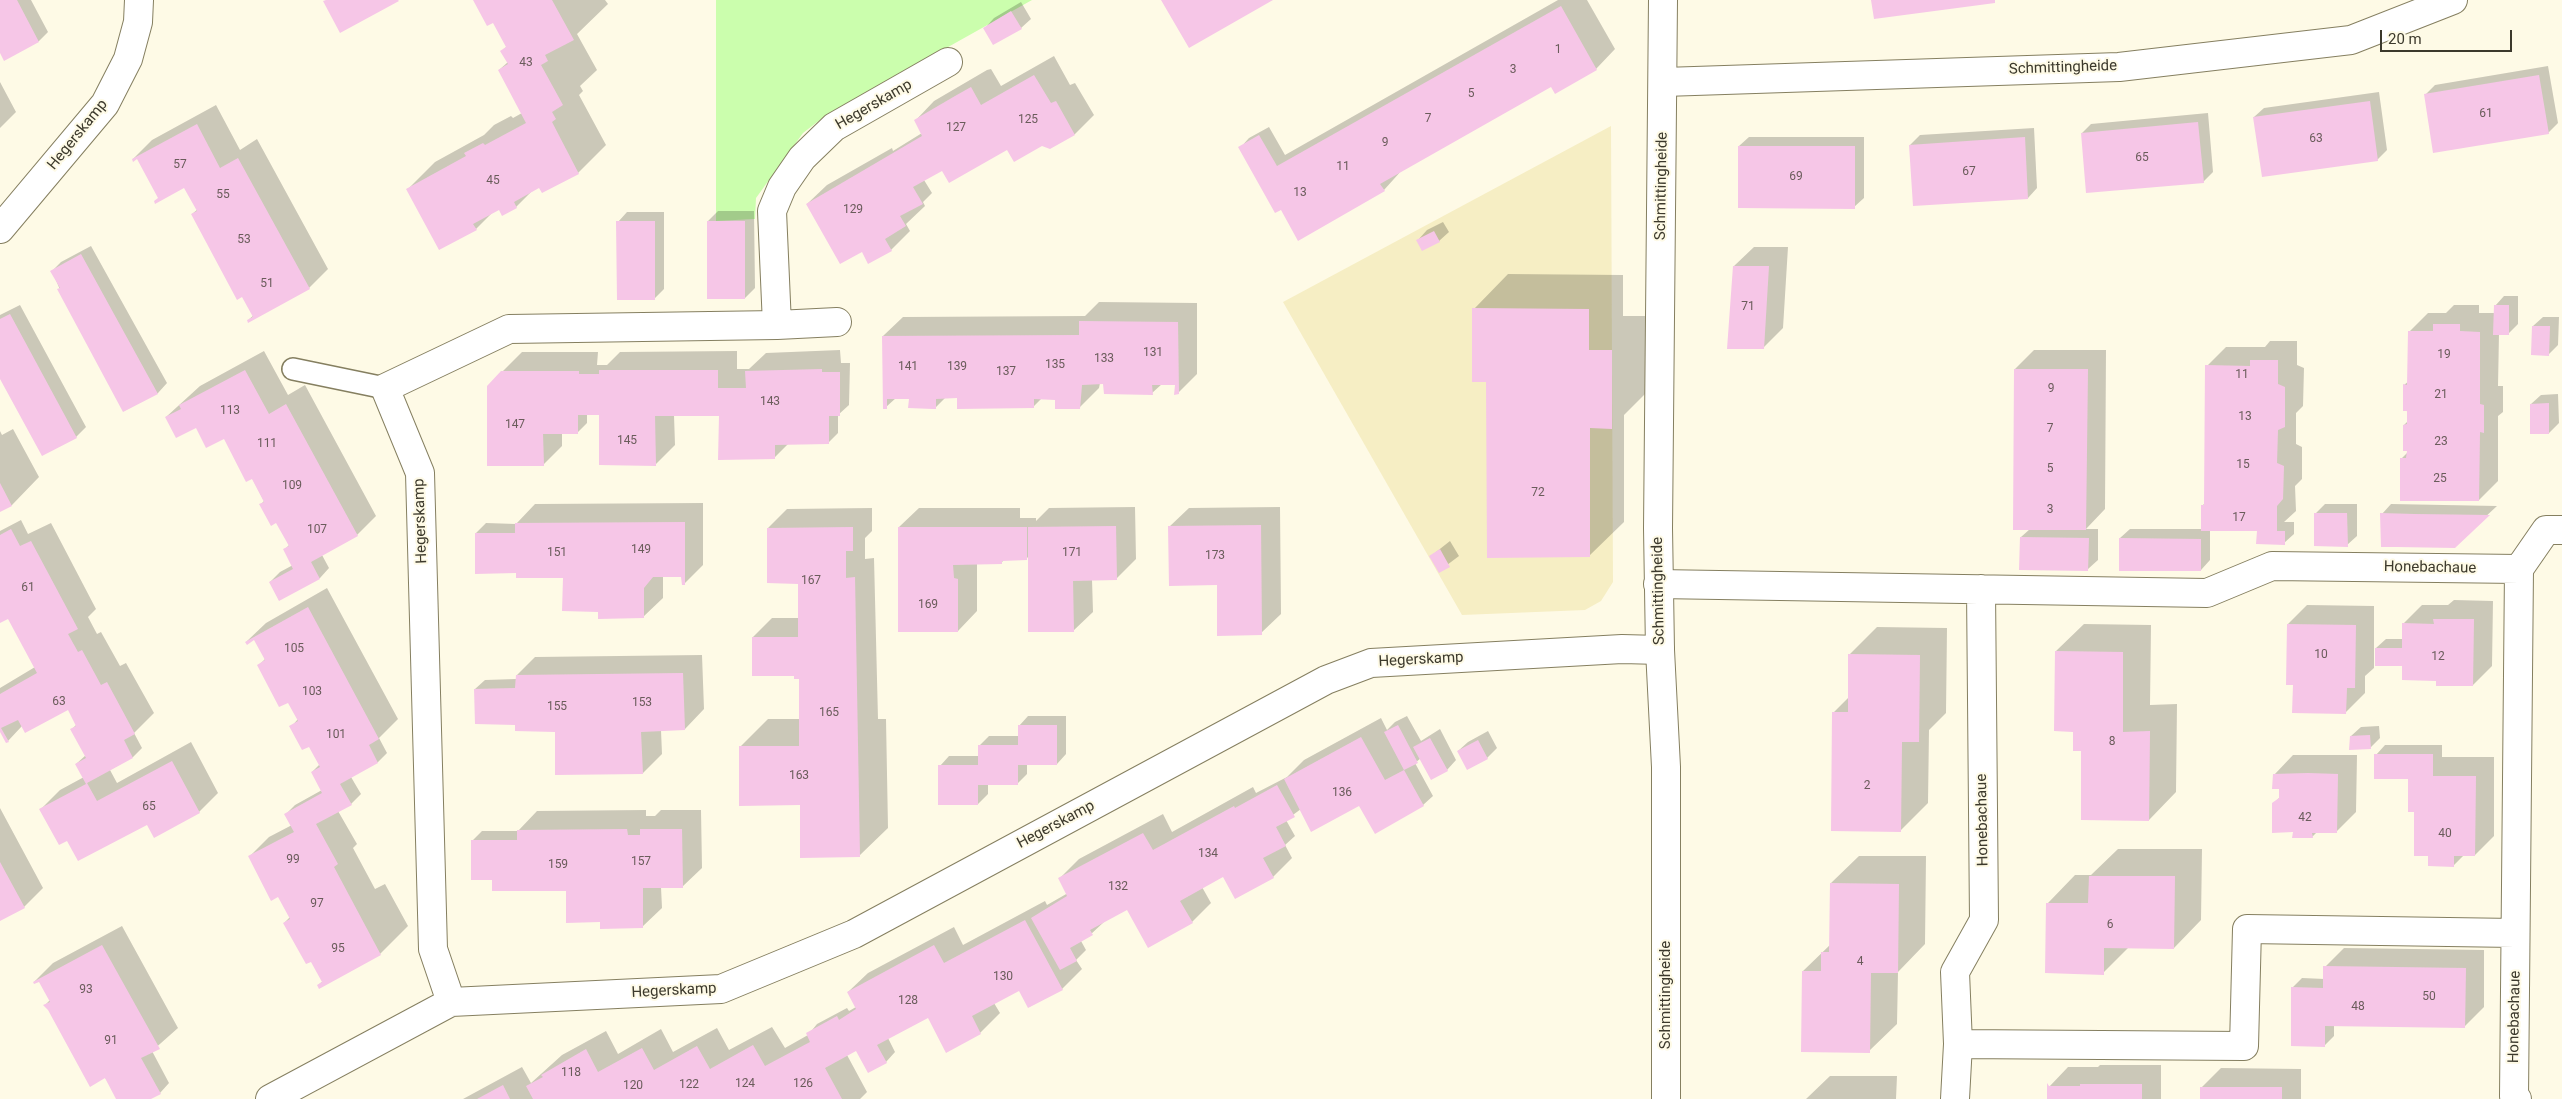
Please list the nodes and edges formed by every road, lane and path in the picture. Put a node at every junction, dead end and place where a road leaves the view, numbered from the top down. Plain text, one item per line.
1 (139, 0) edge
2 (1663, 0) edge
3 (2452, 0) edge
4 (948, 62) dead end
5 (1664, 82) junction
6 (0, 229) edge
7 (837, 322) dead end
8 (777, 325) junction
9 (293, 369) dead end
10 (385, 388) junction
11 (2562, 530) edge
12 (2519, 570) junction
13 (1658, 584) junction
14 (1981, 589) junction
15 (1660, 650) junction
16 (2516, 933) junction
17 (451, 1002) junction
18 (1958, 1044) junction
19 (282, 1096) edge
20 (1666, 1099) edge
21 (1955, 1099) edge
22 (2517, 1099) edge

1 - 6 street, Hegerskamp
2 - 5 street, Schmittingheide
3 - 5 street, Schmittingheide
4 - 8 street, Hegerskamp
5 - 13 street, Schmittingheide
7 - 8 street
8 - 10 street
9 - 10 lane
10 - 17 street, Hegerskamp
11 - 12 street
12 - 14 street, Honebachaue
12 - 16 street, Honebachaue
13 - 14 street, Honebachaue
13 - 15 street, Schmittingheide
14 - 18 street, Honebachaue
15 - 17 street, Hegerskamp
15 - 20 street, Schmittingheide
16 - 18 street
16 - 22 street, Honebachaue
17 - 19 street, Hegerskamp
18 - 21 street, Honebachaue

